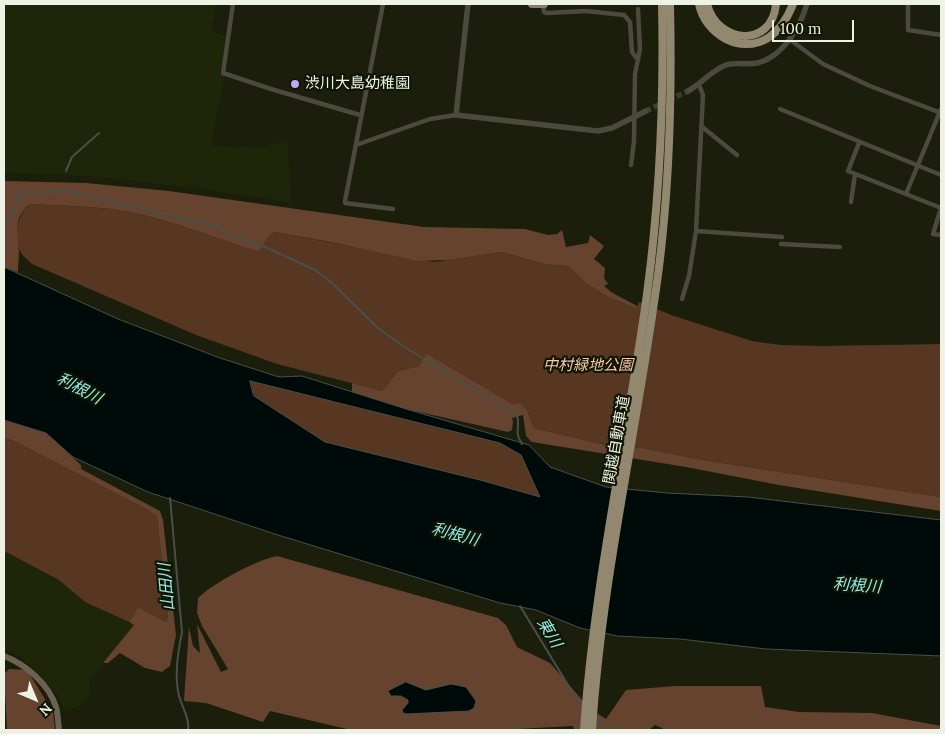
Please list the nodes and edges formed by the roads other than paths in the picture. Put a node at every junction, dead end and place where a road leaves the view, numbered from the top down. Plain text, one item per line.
1 (233, 4) edge
2 (383, 4) edge
3 (468, 4) edge
4 (532, 4) edge
5 (544, 4) edge
6 (661, 4) edge
7 (670, 4) edge
8 (699, 4) edge
9 (707, 4) edge
10 (776, 4) edge
11 (793, 4) edge
12 (807, 4) edge
13 (908, 4) edge
14 (638, 9) dead end
15 (941, 35) edge
16 (789, 39) junction
17 (638, 60) junction
18 (699, 85) junction
19 (688, 91) tunnel mouth
20 (780, 109) dead end
21 (646, 111) tunnel mouth
22 (941, 111) edge
23 (360, 115) junction
24 (456, 115) junction
25 (633, 116) junction
26 (701, 126) junction
27 (859, 142) junction
28 (356, 146) junction
29 (737, 155) dead end
30 (631, 165) dead end
31 (919, 166) junction
32 (855, 174) junction
33 (941, 175) edge
34 (906, 194) junction
35 (851, 202) dead end
36 (392, 209) dead end
37 (696, 232) junction
38 (941, 235) edge
39 (782, 237) dead end
40 (780, 244) dead end
41 (840, 248) dead end
42 (651, 294) junction
43 (682, 299) dead end
44 (4, 656) edge
45 (59, 730) edge
46 (584, 730) edge
47 (592, 730) edge

1 - 23 street
2 - 23 street
3 - 24 street
4 - 5 highway
5 - 17 street
6 - 42 highway, 関越自動車道
7 - 42 highway, 関越自動車道
8 - 11 highway
9 - 10 highway
12 - 16 street
13 - 15 street
14 - 17 street
16 - 18 street
16 - 22 street
17 - 25 street
18 - 19 street
18 - 26 street
20 - 27 street
21 - 25 street
22 - 31 street
23 - 28 street
24 - 25 street
24 - 28 street
25 - 30 street
26 - 29 street
26 - 37 street
27 - 31 street
27 - 32 street
28 - 36 street
31 - 33 street
31 - 34 street
32 - 34 street
32 - 35 street
34 - 38 street
37 - 39 street
37 - 43 street
40 - 41 street
42 - 46 highway, 関越自動車道
42 - 47 highway, 関越自動車道
44 - 45 main road

